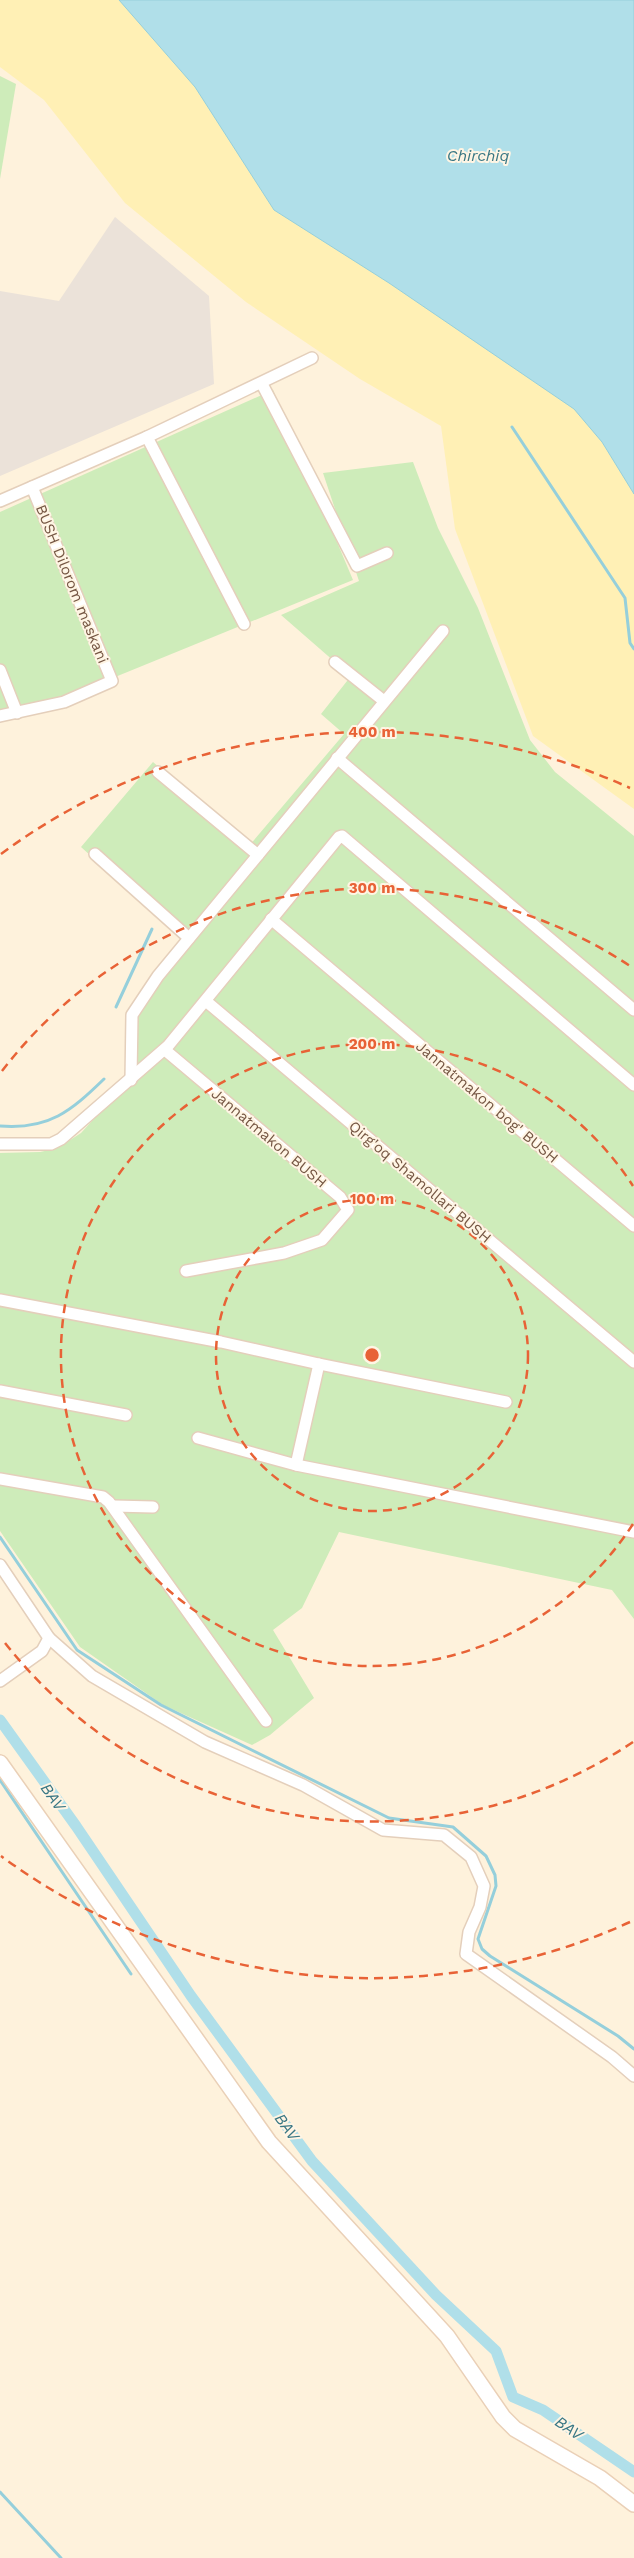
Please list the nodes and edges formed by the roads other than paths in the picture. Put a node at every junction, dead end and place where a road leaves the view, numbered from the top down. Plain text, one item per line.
1 (312, 358) dead end
2 (262, 384) junction
3 (146, 437) junction
4 (32, 487) junction
5 (0, 501) edge
6 (388, 553) dead end
7 (244, 624) dead end
8 (443, 631) dead end
9 (335, 662) dead end
10 (0, 670) edge
11 (384, 701) junction
12 (17, 713) junction
13 (0, 716) edge
14 (337, 758) junction
15 (158, 772) dead end
16 (95, 854) dead end
17 (258, 855) junction
18 (271, 919) junction
19 (189, 938) junction
20 (207, 1002) junction
21 (634, 1010) edge
22 (165, 1050) junction
23 (131, 1080) junction
24 (634, 1085) edge
25 (0, 1144) edge
26 (634, 1226) edge
27 (186, 1271) dead end
28 (0, 1300) edge
29 (634, 1362) edge
30 (319, 1364) junction
31 (0, 1391) edge
32 (506, 1402) dead end
33 (126, 1415) dead end
34 (198, 1438) dead end
35 (296, 1466) junction
36 (0, 1479) edge
37 (114, 1506) junction
38 (153, 1507) dead end
39 (634, 1532) edge
40 (0, 1565) edge
41 (49, 1638) junction
42 (0, 1681) edge
43 (266, 1721) dead end
44 (0, 1763) edge
45 (634, 2076) edge
46 (634, 2504) edge

1 - 2 street
2 - 3 street
2 - 6 street
3 - 4 street
3 - 7 street
4 - 5 street
4 - 12 street, BUSH Dilorom maskani
8 - 11 street
9 - 11 street
10 - 12 street
11 - 14 street
12 - 13 street
14 - 17 street
14 - 21 street
15 - 17 street
16 - 19 street
17 - 19 street
18 - 20 street
18 - 24 street
18 - 26 street, Jannatmakon bog' BUSH
19 - 23 street
20 - 22 street
20 - 29 street, Qirg'oq Shamollari BUSH
22 - 23 street
22 - 27 street, Jannatmakon BUSH
23 - 25 street
28 - 30 street
30 - 32 street
30 - 35 street
31 - 33 street
34 - 35 street
35 - 39 street
36 - 37 street
37 - 38 street
37 - 43 street
40 - 41 street
41 - 42 street
41 - 45 street
44 - 46 street

